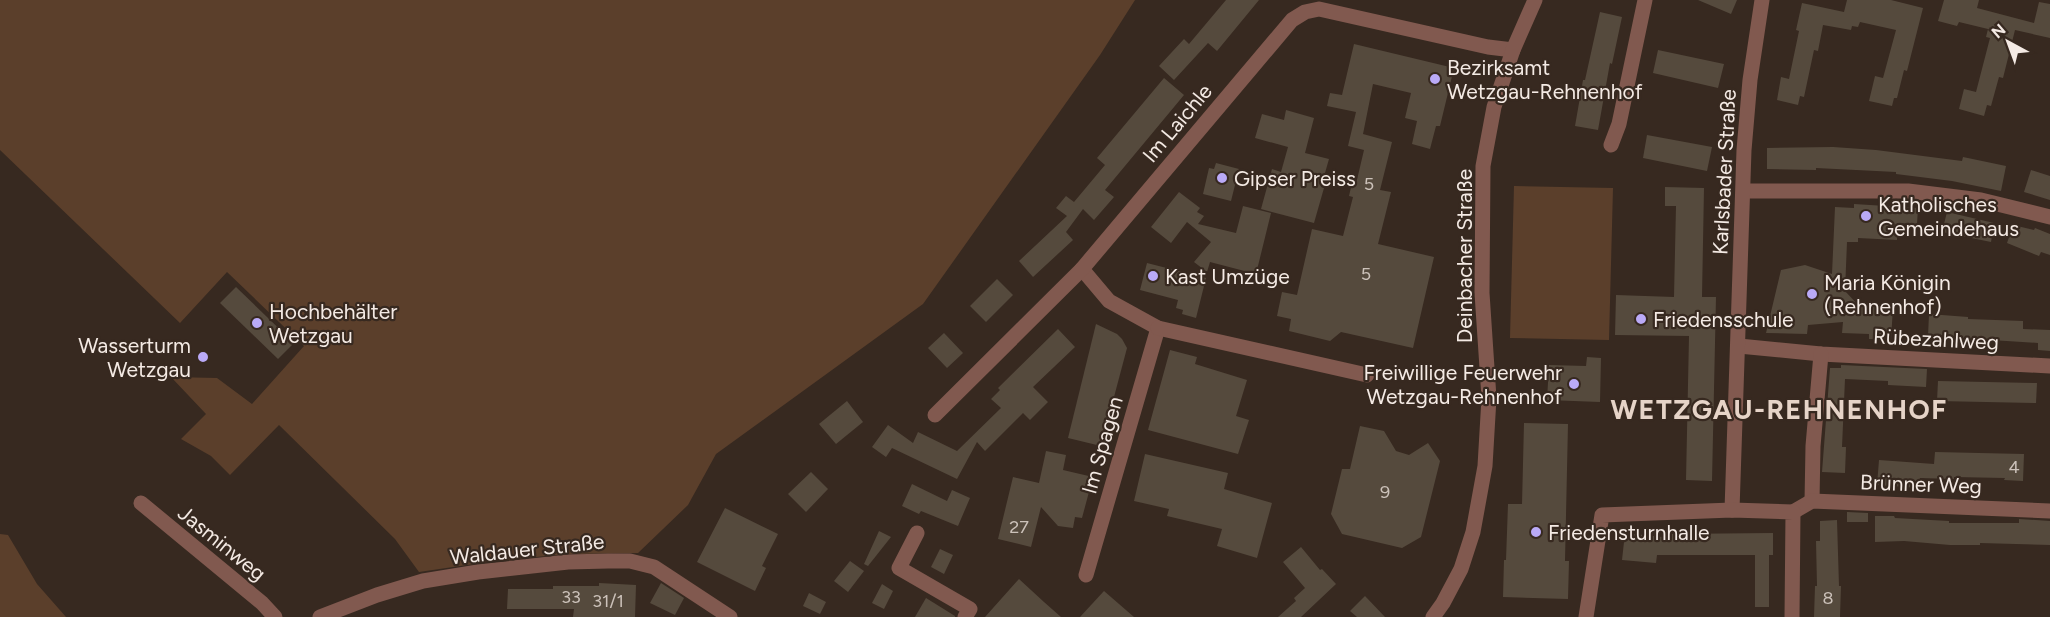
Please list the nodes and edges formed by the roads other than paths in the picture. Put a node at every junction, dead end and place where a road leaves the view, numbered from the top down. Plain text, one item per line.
1 (1535, 0) edge
2 (1646, 0) edge
3 (1762, 0) edge
4 (1513, 50) junction
5 (1611, 146) dead end
6 (1744, 191) junction
7 (2050, 217) edge
8 (1082, 269) junction
9 (1158, 328) junction
10 (1738, 346) junction
11 (1821, 354) junction
12 (2050, 366) edge
13 (1367, 375) dead end
14 (935, 415) dead end
15 (1812, 501) junction
16 (141, 503) dead end
17 (1732, 510) junction
18 (2050, 511) edge
19 (1793, 512) junction
20 (917, 533) dead end
21 (1086, 575) dead end
22 (275, 617) edge
23 (320, 617) edge
24 (730, 617) edge
25 (965, 617) edge
26 (1433, 617) edge
27 (1586, 617) edge
28 (1792, 617) edge

1 - 4 street, Deinbacher Straße
2 - 5 street
3 - 6 street, Karlsbader Straße
4 - 8 street, Im Laichle
4 - 26 street, Deinbacher Straße
6 - 7 street
6 - 10 street, Karlsbader Straße
8 - 9 street
8 - 14 street, Im Laichle
9 - 13 street
9 - 21 street, Im Spagen
10 - 11 street
10 - 17 street, Karlsbader Straße
11 - 12 street, Rübezahlweg
11 - 15 street
15 - 18 street, Brünner Weg
15 - 19 street
16 - 22 street, Jasminweg
17 - 19 street
17 - 27 street
19 - 28 street
20 - 25 street
23 - 24 street, Waldauer Straße

